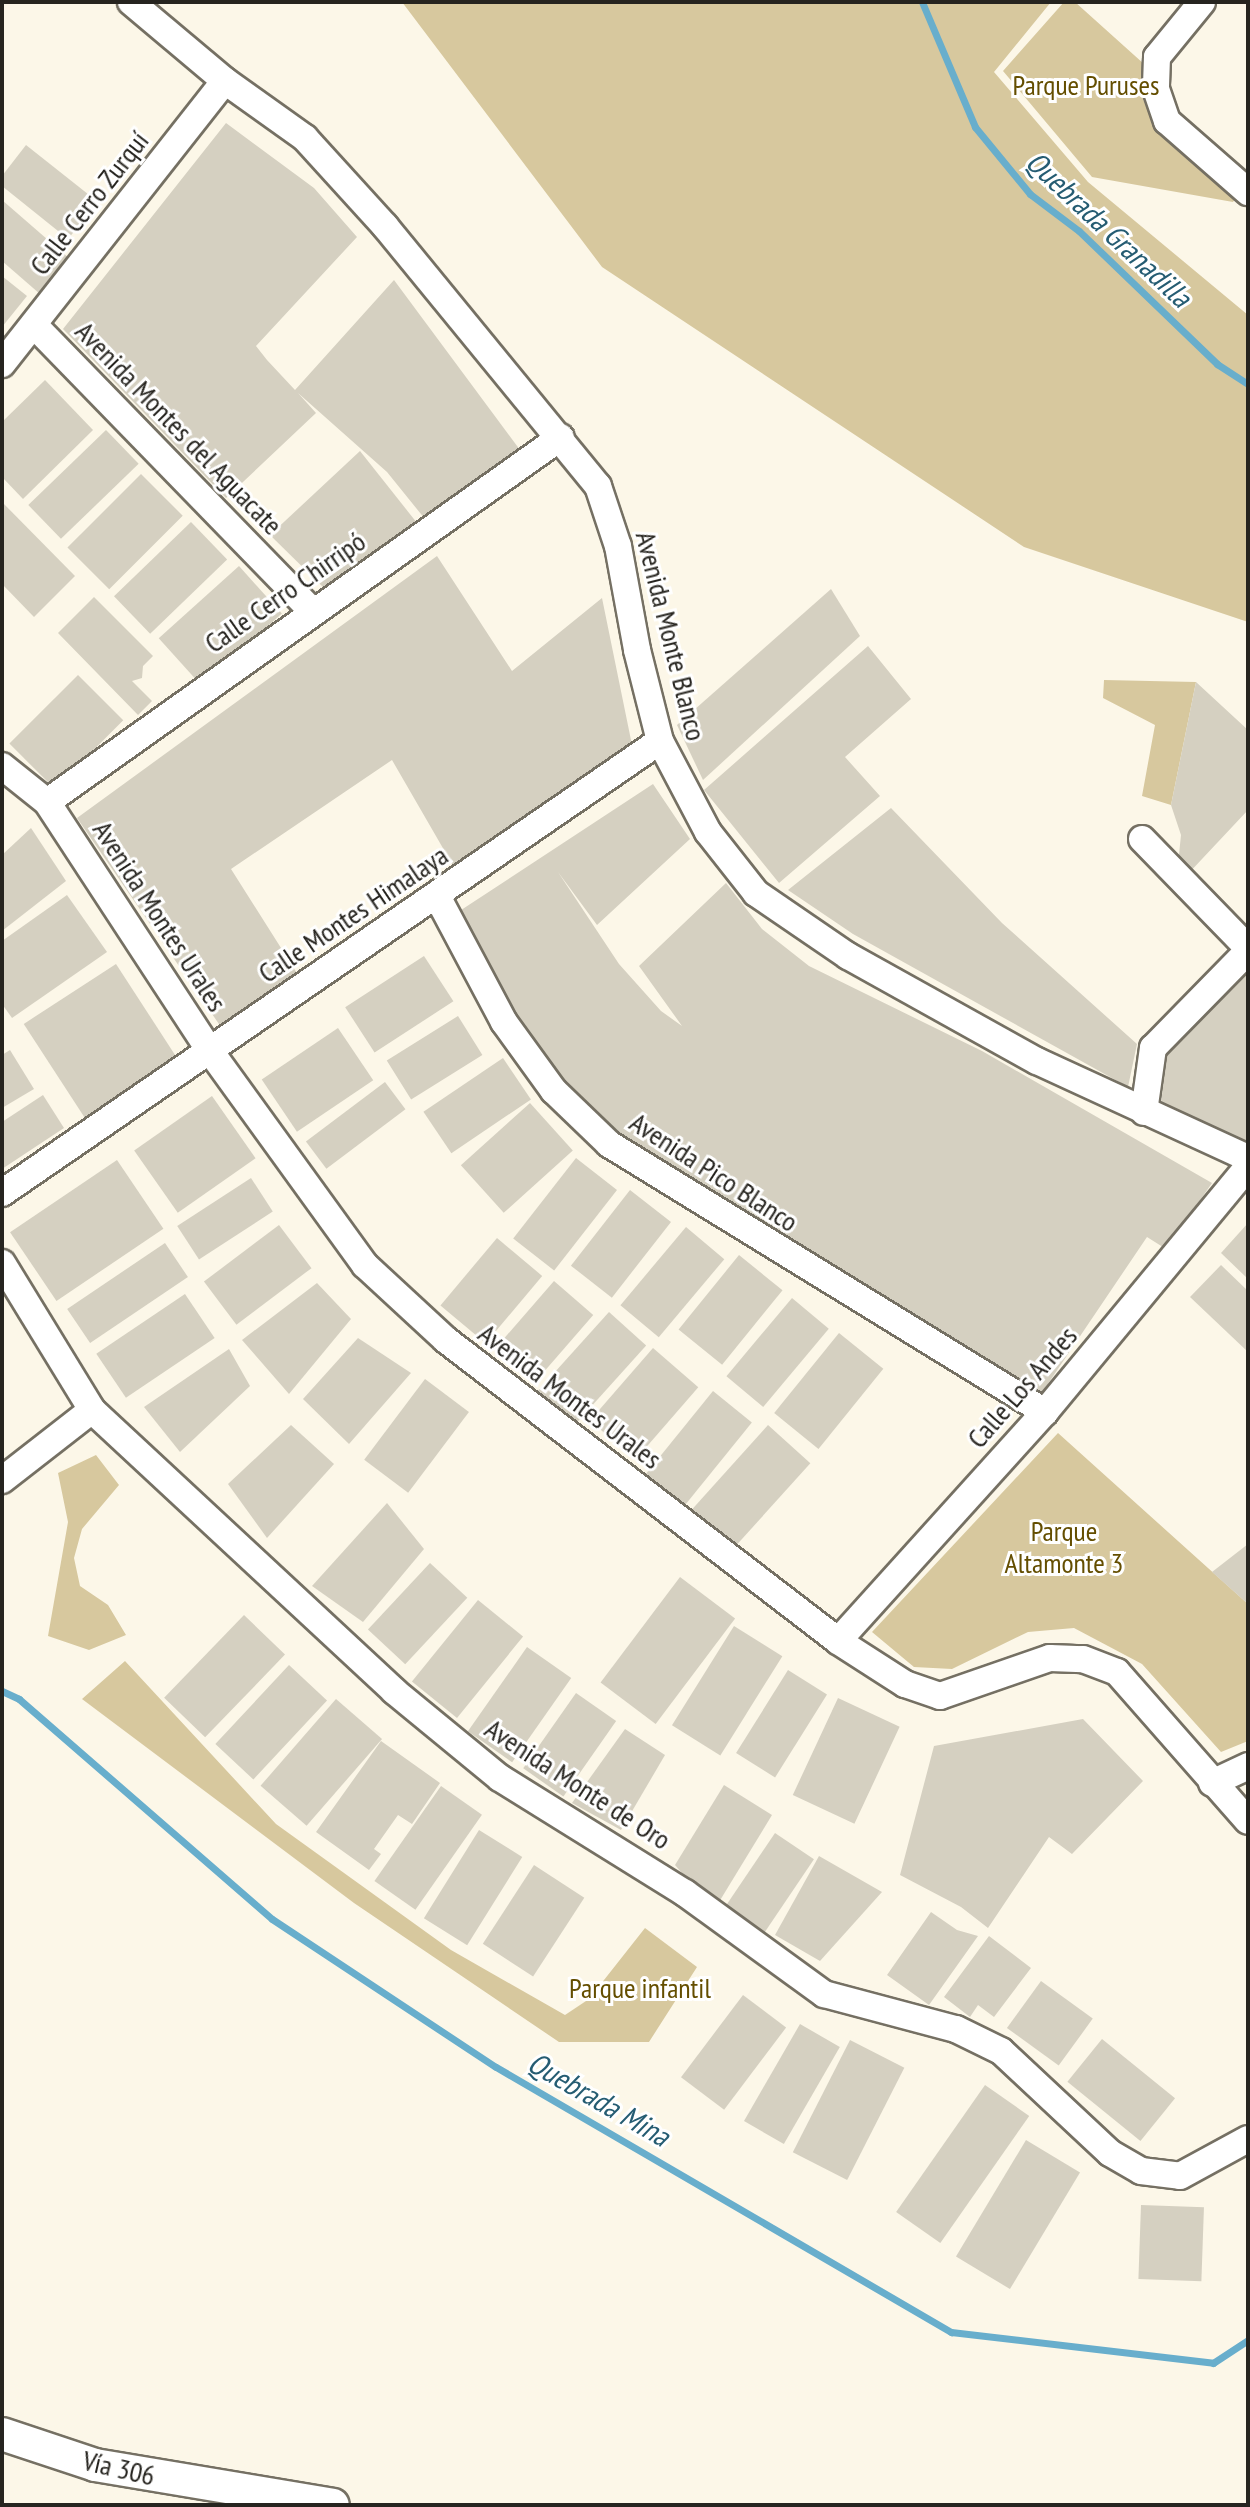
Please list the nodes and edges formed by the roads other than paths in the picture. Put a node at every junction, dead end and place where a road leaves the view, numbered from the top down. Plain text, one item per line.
1 (131, 2) edge
2 (1202, 2) edge
3 (225, 81) junction
4 (1248, 192) edge
5 (34, 325) junction
6 (2, 364) edge
7 (561, 437) junction
8 (312, 611) junction
9 (660, 741) junction
10 (2, 766) edge
11 (47, 802) junction
12 (1142, 839) dead end
13 (437, 896) junction
14 (1248, 950) edge
15 (210, 1051) junction
16 (1144, 1112) junction
17 (1248, 1158) edge
18 (1248, 1167) edge
19 (2, 1193) edge
20 (2, 1263) edge
21 (92, 1410) junction
22 (1045, 1412) junction
23 (2, 1480) edge
24 (838, 1641) junction
25 (1248, 1766) edge
26 (1212, 1783) junction
27 (1248, 1821) edge
28 (1248, 2139) edge
29 (2, 2434) edge
30 (333, 2505) edge

1 - 3 street, Avenida Monte Blanco
2 - 4 street
3 - 5 street, Calle Cerro Zurquí
3 - 7 street, Avenida Monte Blanco
5 - 6 street, Calle Cerro Zurquí
5 - 8 street, Avenida Montes del Aguacate
7 - 8 street, Calle Cerro Chirripó
7 - 9 street, Avenida Monte Blanco
8 - 11 street, Calle Cerro Chirripó
9 - 13 street, Calle Montes Himalaya
9 - 16 street, Avenida Monte Blanco
10 - 11 street, Avenida Montes Urales
11 - 15 street, Avenida Montes Urales
12 - 14 street
13 - 15 street, Calle Montes Himalaya
13 - 22 street, Avenida Pico Blanco
14 - 16 street
15 - 19 street, Calle Montes Himalaya
15 - 24 street, Avenida Montes Urales
16 - 17 street, Avenida Monte Blanco
18 - 22 street, Calle Los Andes
20 - 21 street, Avenida Monte de Oro
21 - 23 street
21 - 28 street, Avenida Monte de Oro
22 - 24 street, Calle Los Andes
24 - 26 street, Avenida Montes Urales
25 - 26 street
26 - 27 street, Avenida Montes Urales
29 - 30 street, Vía 306

